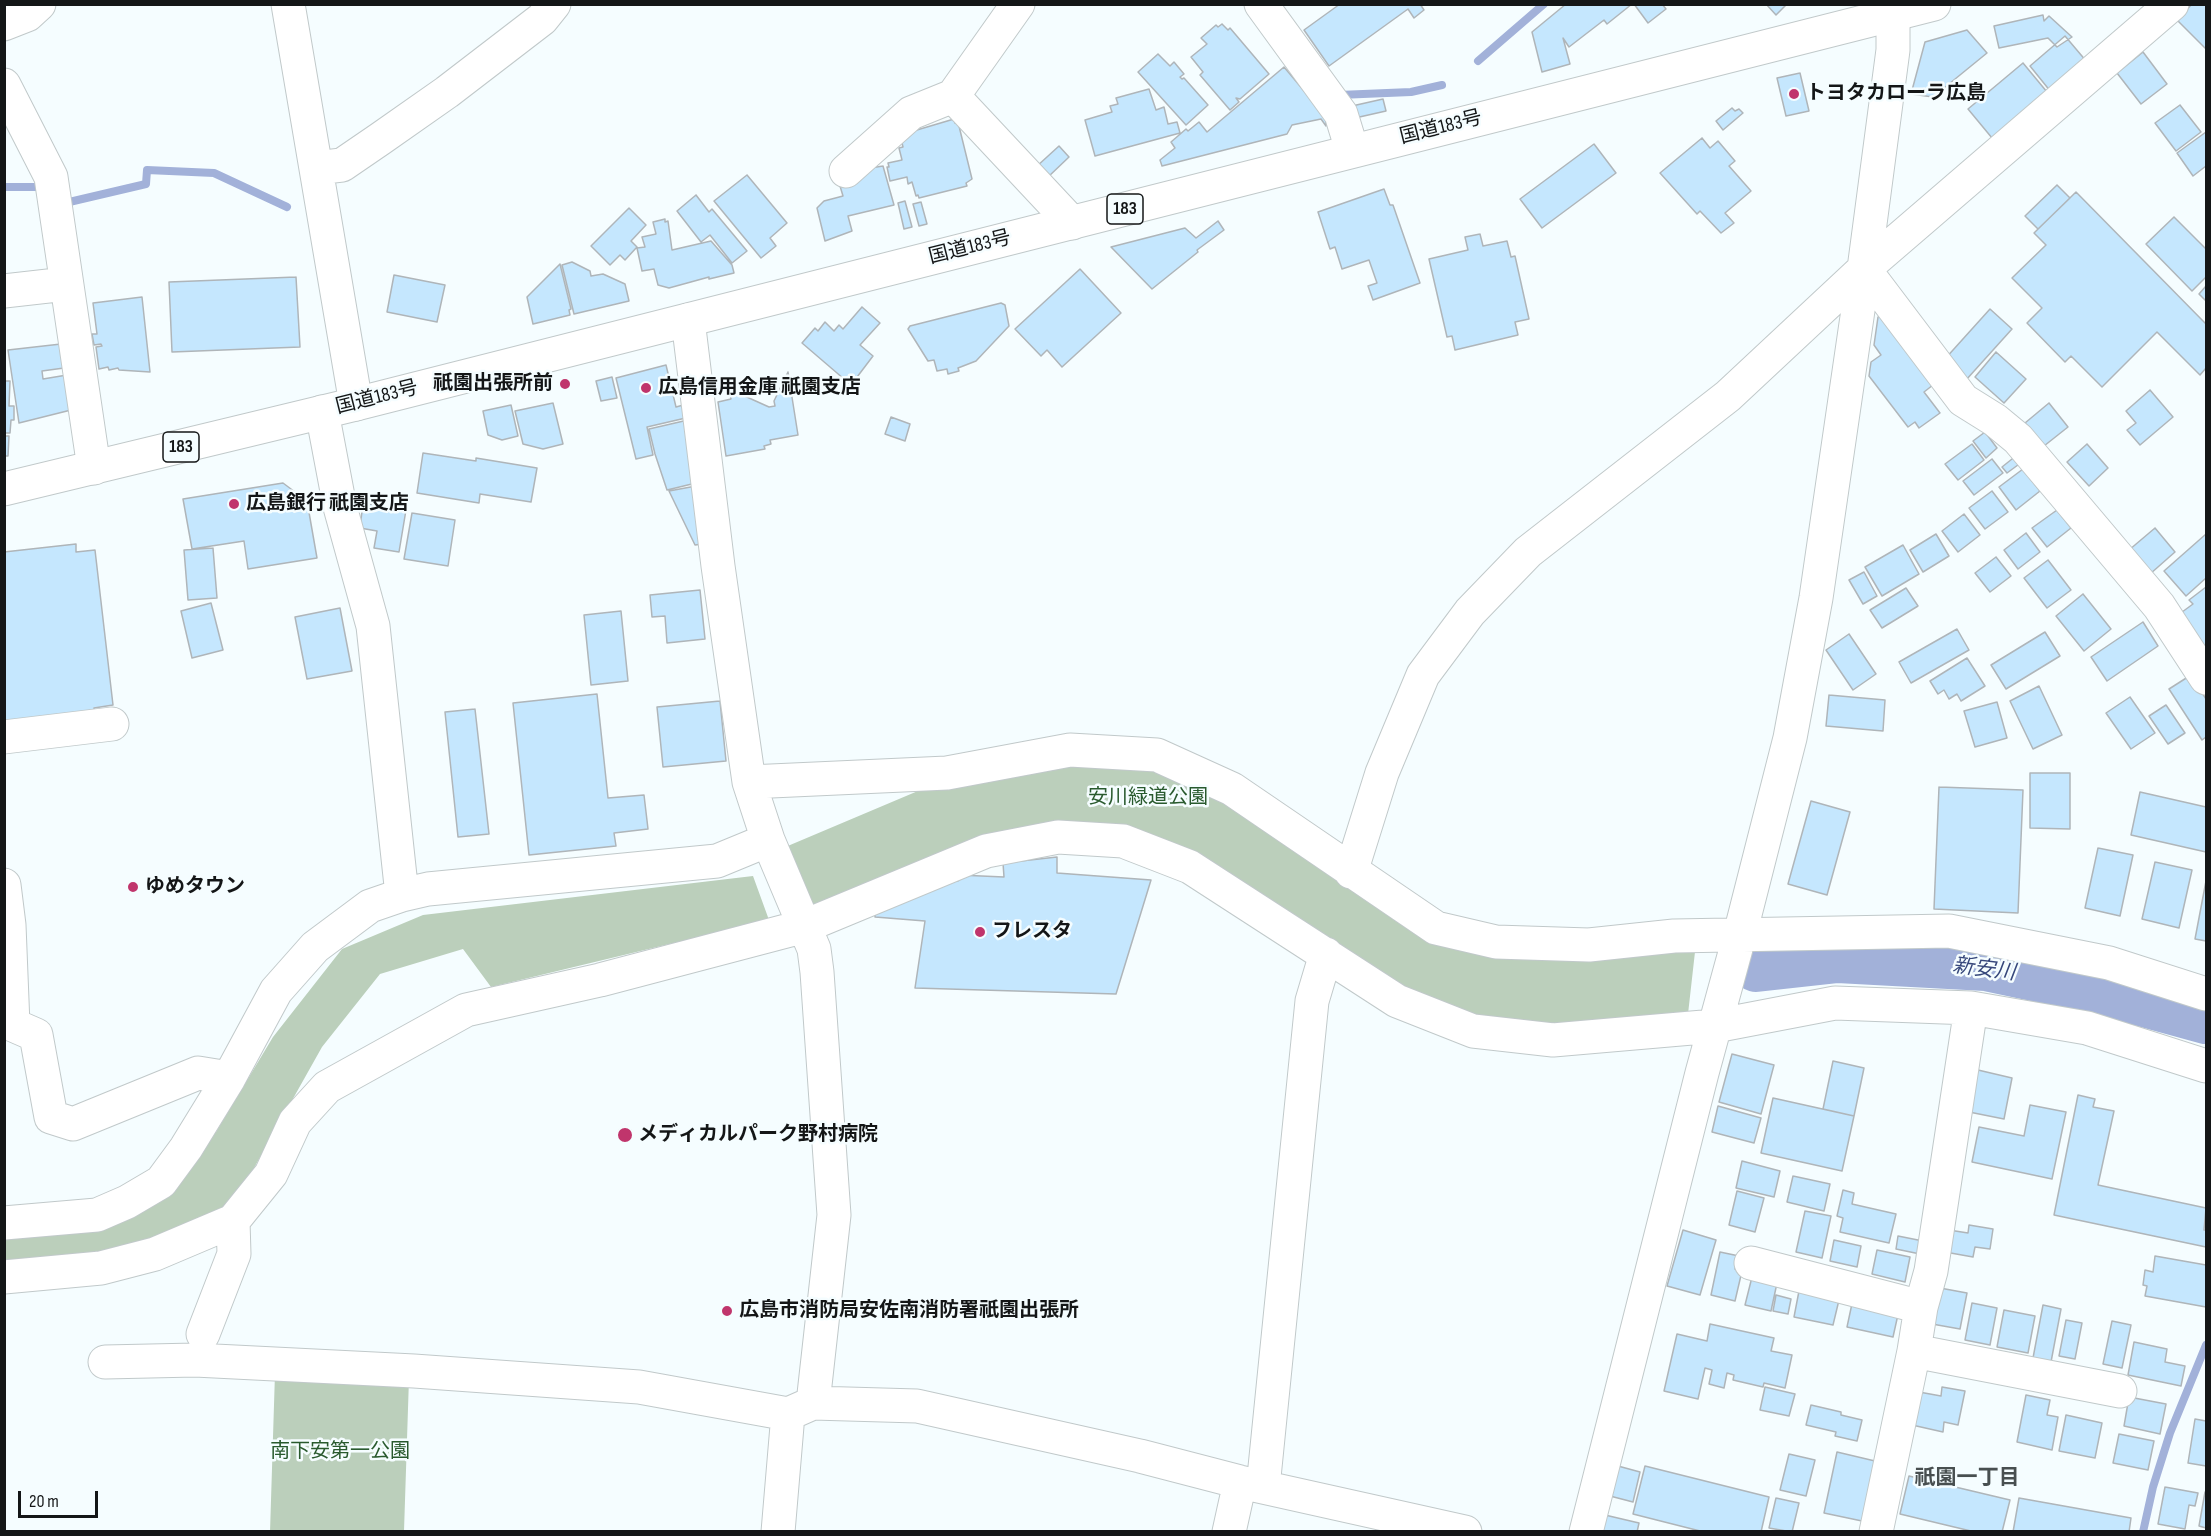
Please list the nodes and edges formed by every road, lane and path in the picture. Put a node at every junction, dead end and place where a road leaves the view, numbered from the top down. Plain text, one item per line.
1 (39, 4) edge
2 (288, 4) edge
3 (554, 4) edge
4 (1018, 4) edge
5 (1261, 4) edge
6 (1935, 4) edge
7 (2172, 4) edge
8 (1893, 15) junction
9 (4, 24) edge
10 (4, 85) edge
11 (953, 96) junction
12 (1352, 150) junction
13 (316, 168) junction
14 (846, 171) dead end
15 (1072, 223) junction
16 (1864, 269) junction
17 (66, 284) junction
18 (4, 291) edge
19 (688, 320) junction
20 (356, 404) junction
21 (322, 412) junction
22 (94, 468) junction
23 (4, 489) edge
24 (2206, 678) edge
25 (112, 724) dead end
26 (4, 737) edge
27 (749, 782) junction
28 (768, 840) junction
29 (1352, 872) junction
30 (4, 885) edge
31 (402, 895) junction
32 (7, 925) edge
33 (805, 926) junction
34 (1740, 934) junction
35 (1326, 954) junction
36 (2206, 994) edge
37 (1971, 1008) junction
38 (1715, 1026) junction
39 (2206, 1066) edge
40 (229, 1078) junction
41 (233, 1221) junction
42 (4, 1223) edge
43 (1751, 1263) dead end
44 (4, 1277) edge
45 (1921, 1307) junction
46 (203, 1334) dead end
47 (1914, 1351) junction
48 (105, 1362) dead end
49 (2120, 1391) dead end
50 (801, 1409) junction
51 (1252, 1485) junction
52 (778, 1532) edge
53 (1229, 1532) edge
54 (1465, 1532) edge
55 (1586, 1532) edge
56 (1876, 1532) edge

1 - 9 main road
2 - 13 main road
3 - 13 main road
4 - 11 main road
5 - 12 main road
6 - 8 main road, 国道183号 / 183
7 - 16 main road
8 - 12 main road, 国道183号 / 183
8 - 16 main road
10 - 17 main road
11 - 14 main road
11 - 15 main road
12 - 15 main road, 国道183号 / 183
13 - 20 main road
15 - 19 main road, 国道183号 / 183
16 - 24 main road
16 - 29 main road
16 - 34 main road
17 - 18 main road
17 - 22 main road
19 - 20 main road, 国道183号 / 183
19 - 27 main road
20 - 21 main road, 国道183号 / 183
21 - 22 main road, 国道183号 / 183
21 - 31 main road
22 - 23 main road, 国道183号 / 183
25 - 26 main road
27 - 28 main road
27 - 29 main road
28 - 31 main road
28 - 33 main road
29 - 34 main road
30 - 32 main road
31 - 40 main road
32 - 40 main road
33 - 35 main road
33 - 41 main road
33 - 50 main road
34 - 36 main road
34 - 38 main road
35 - 38 main road
35 - 51 main road
37 - 38 main road
37 - 39 main road
37 - 45 main road
38 - 55 main road
40 - 42 main road
41 - 44 main road
41 - 46 main road
43 - 45 main road
45 - 47 main road
47 - 49 main road
47 - 56 main road
48 - 50 main road
50 - 51 main road
50 - 52 main road
51 - 53 main road
51 - 54 main road

